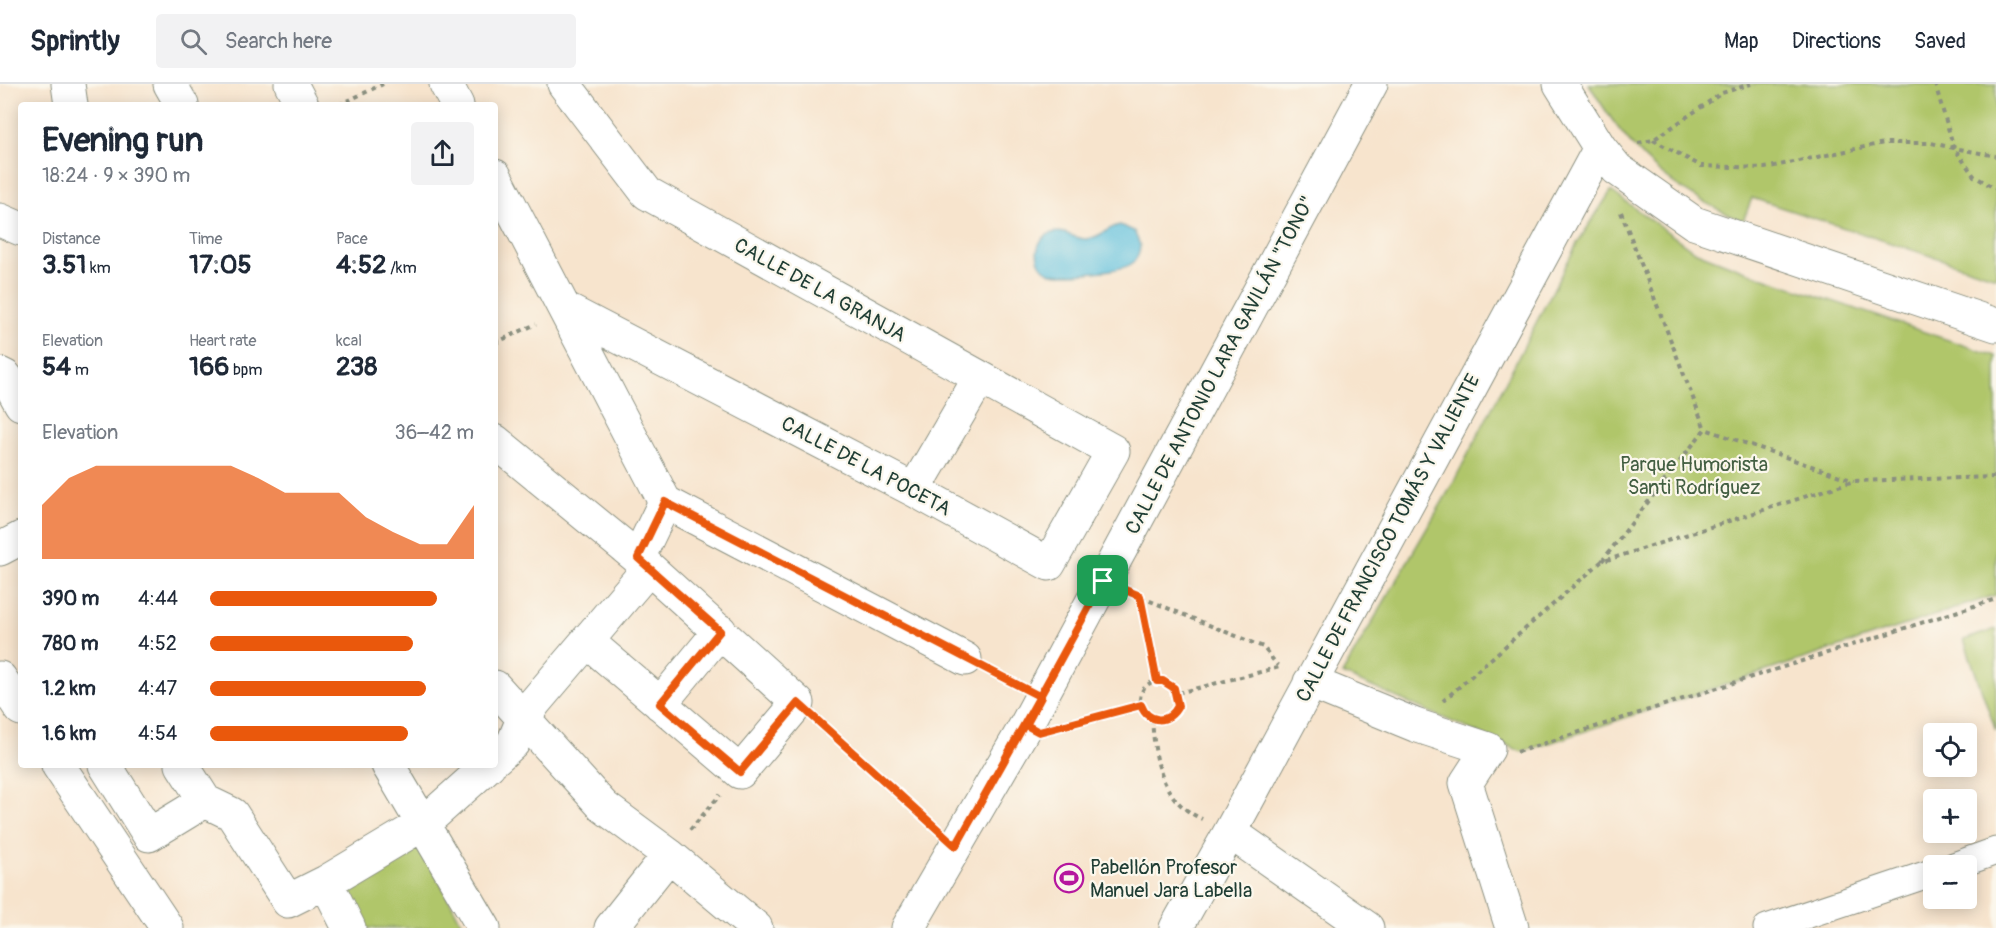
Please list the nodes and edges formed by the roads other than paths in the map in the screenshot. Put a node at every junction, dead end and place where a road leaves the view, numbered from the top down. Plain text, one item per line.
1 (68, 84) edge
2 (170, 84) edge
3 (291, 84) edge
4 (446, 84) edge
5 (564, 84) edge
6 (1371, 84) edge
7 (1560, 84) edge
8 (71, 102) edge
9 (180, 102) edge
10 (300, 102) edge
11 (455, 102) edge
12 (1600, 148) junction
13 (498, 182) edge
14 (0, 220) edge
15 (18, 228) edge
16 (567, 310) junction
17 (1996, 325) edge
18 (0, 374) edge
19 (979, 379) junction
20 (18, 399) edge
21 (498, 443) edge
22 (1113, 451) joint
23 (914, 490) junction
24 (665, 502) junction
25 (18, 540) edge
26 (0, 549) edge
27 (643, 563) junction
28 (720, 631) junction
29 (588, 642) junction
30 (965, 658) road end
31 (1310, 682) junction
32 (498, 690) edge
33 (660, 704) junction
34 (523, 718) junction
35 (498, 756) edge
36 (60, 768) edge
37 (107, 768) edge
38 (185, 768) edge
39 (390, 768) edge
40 (486, 768) edge
41 (205, 801) junction
42 (423, 824) junction
43 (1230, 832) junction
44 (1996, 851) edge
45 (669, 855) junction
46 (1977, 858) edge
47 (1923, 876) edge
48 (326, 882) junction
49 (166, 928) edge
50 (349, 928) edge
51 (484, 928) edge
52 (611, 928) edge
53 (756, 928) edge
54 (908, 928) edge
55 (1176, 928) edge
56 (1367, 928) edge
57 (1512, 928) edge
58 (1767, 928) edge

1 - 8 street
2 - 9 street
3 - 10 street
4 - 11 street
5 - 19 street, CALLE DE LA GRANJA
6 - 54 street, CALLE DE ANTONIO LARA GAVILÁN "TONO"
7 - 12 street
12 - 17 street
12 - 31 street, CALLE DE FRANCISCO TOMÁS Y VALIENTE
13 - 16 street
14 - 15 street
16 - 23 street, CALLE DE LA POCETA
16 - 24 street
18 - 20 street
19 - 22 street, CALLE DE LA GRANJA
19 - 23 street
21 - 27 street
22 - 23 street, CALLE DE LA POCETA
24 - 27 street
24 - 30 street
25 - 26 street
27 - 28 street
27 - 29 street
28 - 33 street
28 - 33 street
29 - 33 street
29 - 34 street
31 - 43 street, CALLE DE FRANCISCO TOMÁS Y VALIENTE
31 - 57 street
32 - 34 street
34 - 35 street
34 - 45 street
36 - 49 street
37 - 41 street
38 - 41 street
39 - 42 street
40 - 42 street
41 - 48 street
42 - 48 street
42 - 51 street
43 - 55 street, CALLE DE FRANCISCO TOMÁS Y VALIENTE
43 - 56 street
44 - 46 street
45 - 52 street
45 - 53 street
47 - 58 street
48 - 50 street

